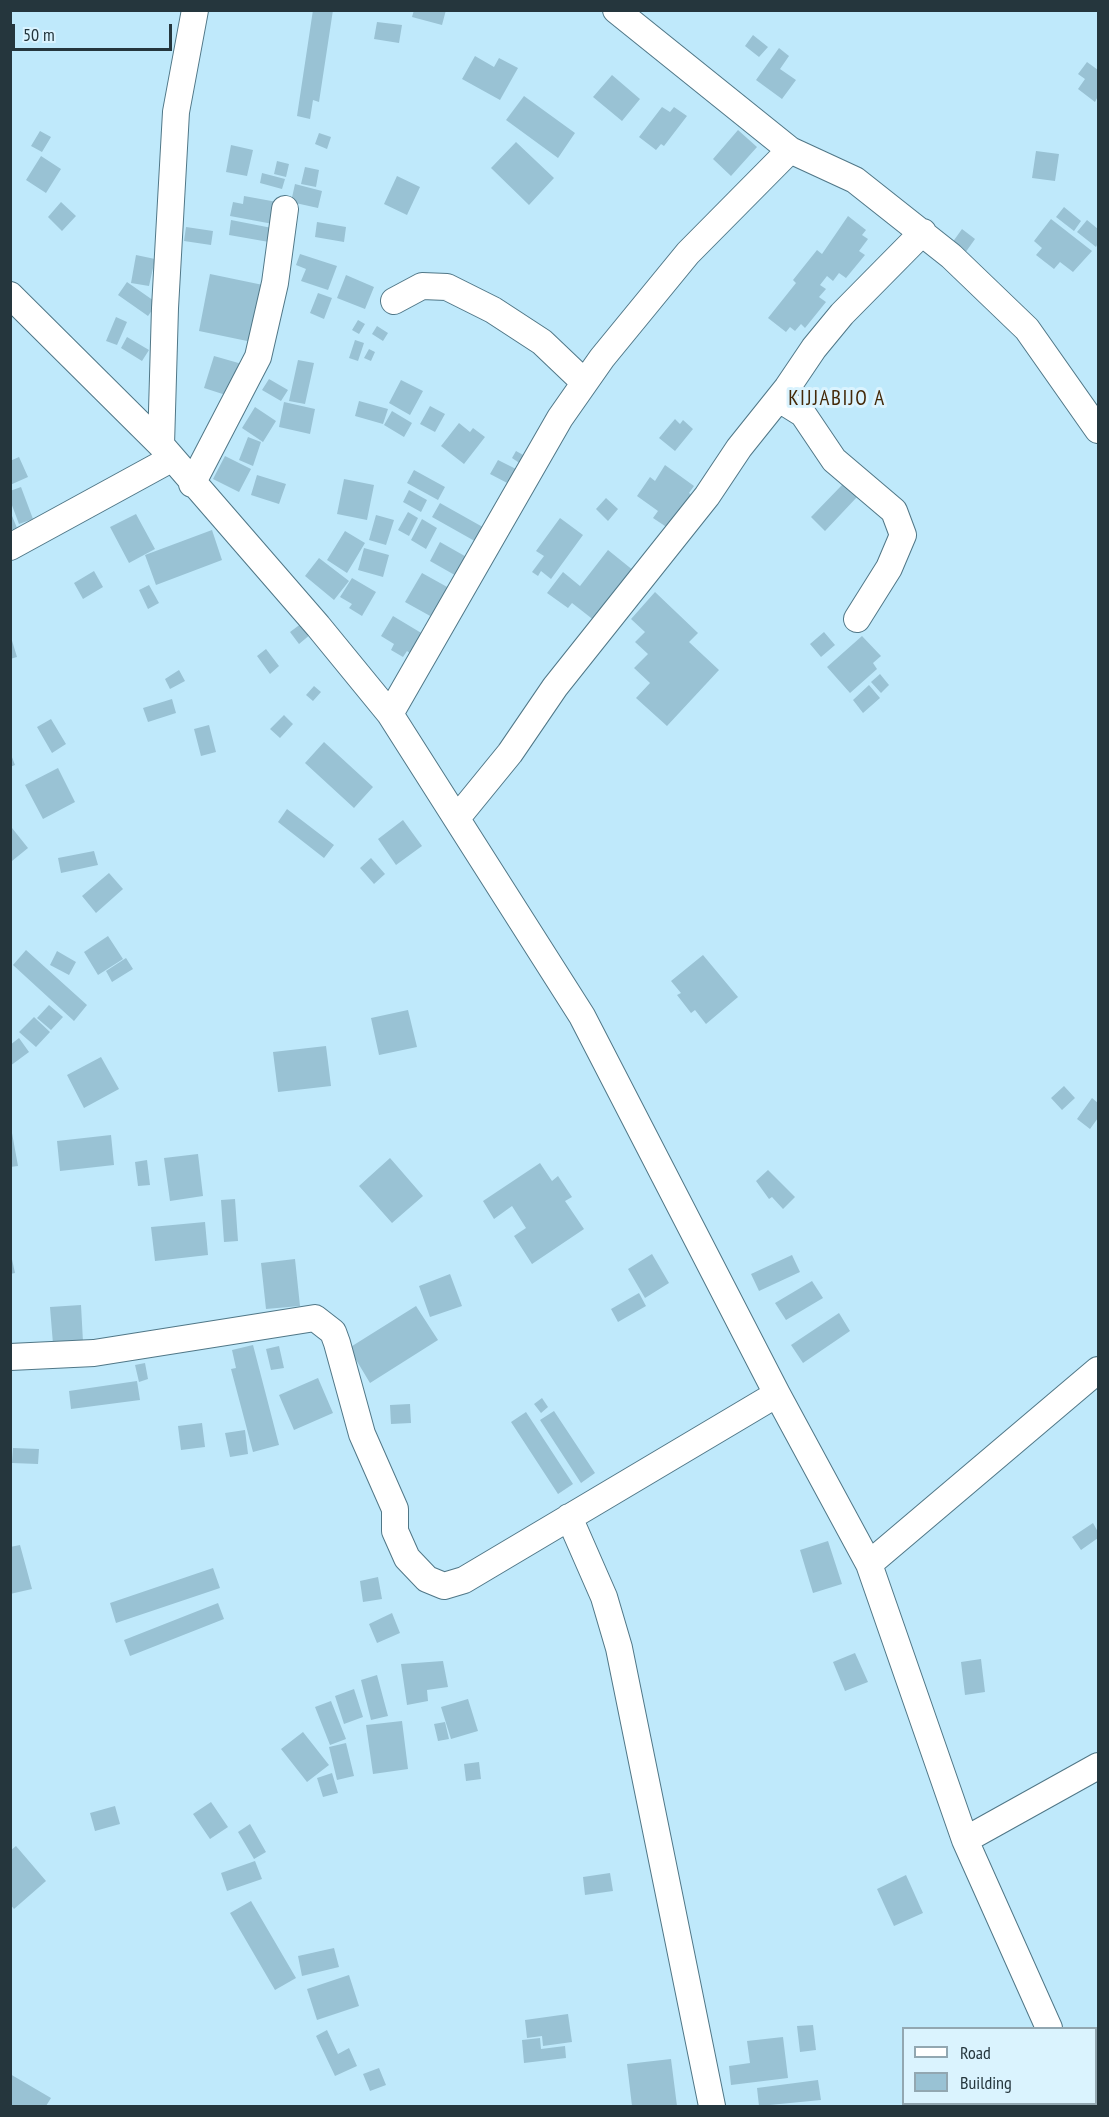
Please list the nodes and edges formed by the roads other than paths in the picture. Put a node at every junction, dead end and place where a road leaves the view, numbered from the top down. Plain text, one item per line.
1 (195, 10) edge
2 (616, 10) edge
3 (790, 150) junction
4 (285, 209) dead end
5 (923, 232) junction
6 (10, 296) edge
7 (394, 302) dead end
8 (584, 382) junction
9 (779, 399) junction
10 (1098, 429) edge
11 (166, 452) junction
12 (192, 484) junction
13 (10, 547) edge
14 (857, 619) dead end
15 (390, 714) junction
16 (457, 818) junction
17 (10, 1357) edge
18 (1098, 1370) edge
19 (777, 1394) junction
20 (569, 1517) junction
21 (869, 1564) junction
22 (1098, 1766) edge
23 (965, 1839) junction
24 (1048, 2027) edge
25 (712, 2106) edge

1 - 11 street
2 - 3 street
3 - 5 street
3 - 8 street
4 - 12 street
5 - 9 street
5 - 10 street
6 - 11 street
7 - 8 street
8 - 15 street
9 - 14 street
9 - 16 street
11 - 12 street
11 - 13 street
12 - 15 street
15 - 16 street
16 - 19 street
17 - 20 street
18 - 21 street
19 - 20 street
19 - 21 street
20 - 25 street
21 - 23 street
22 - 23 street
23 - 24 street

